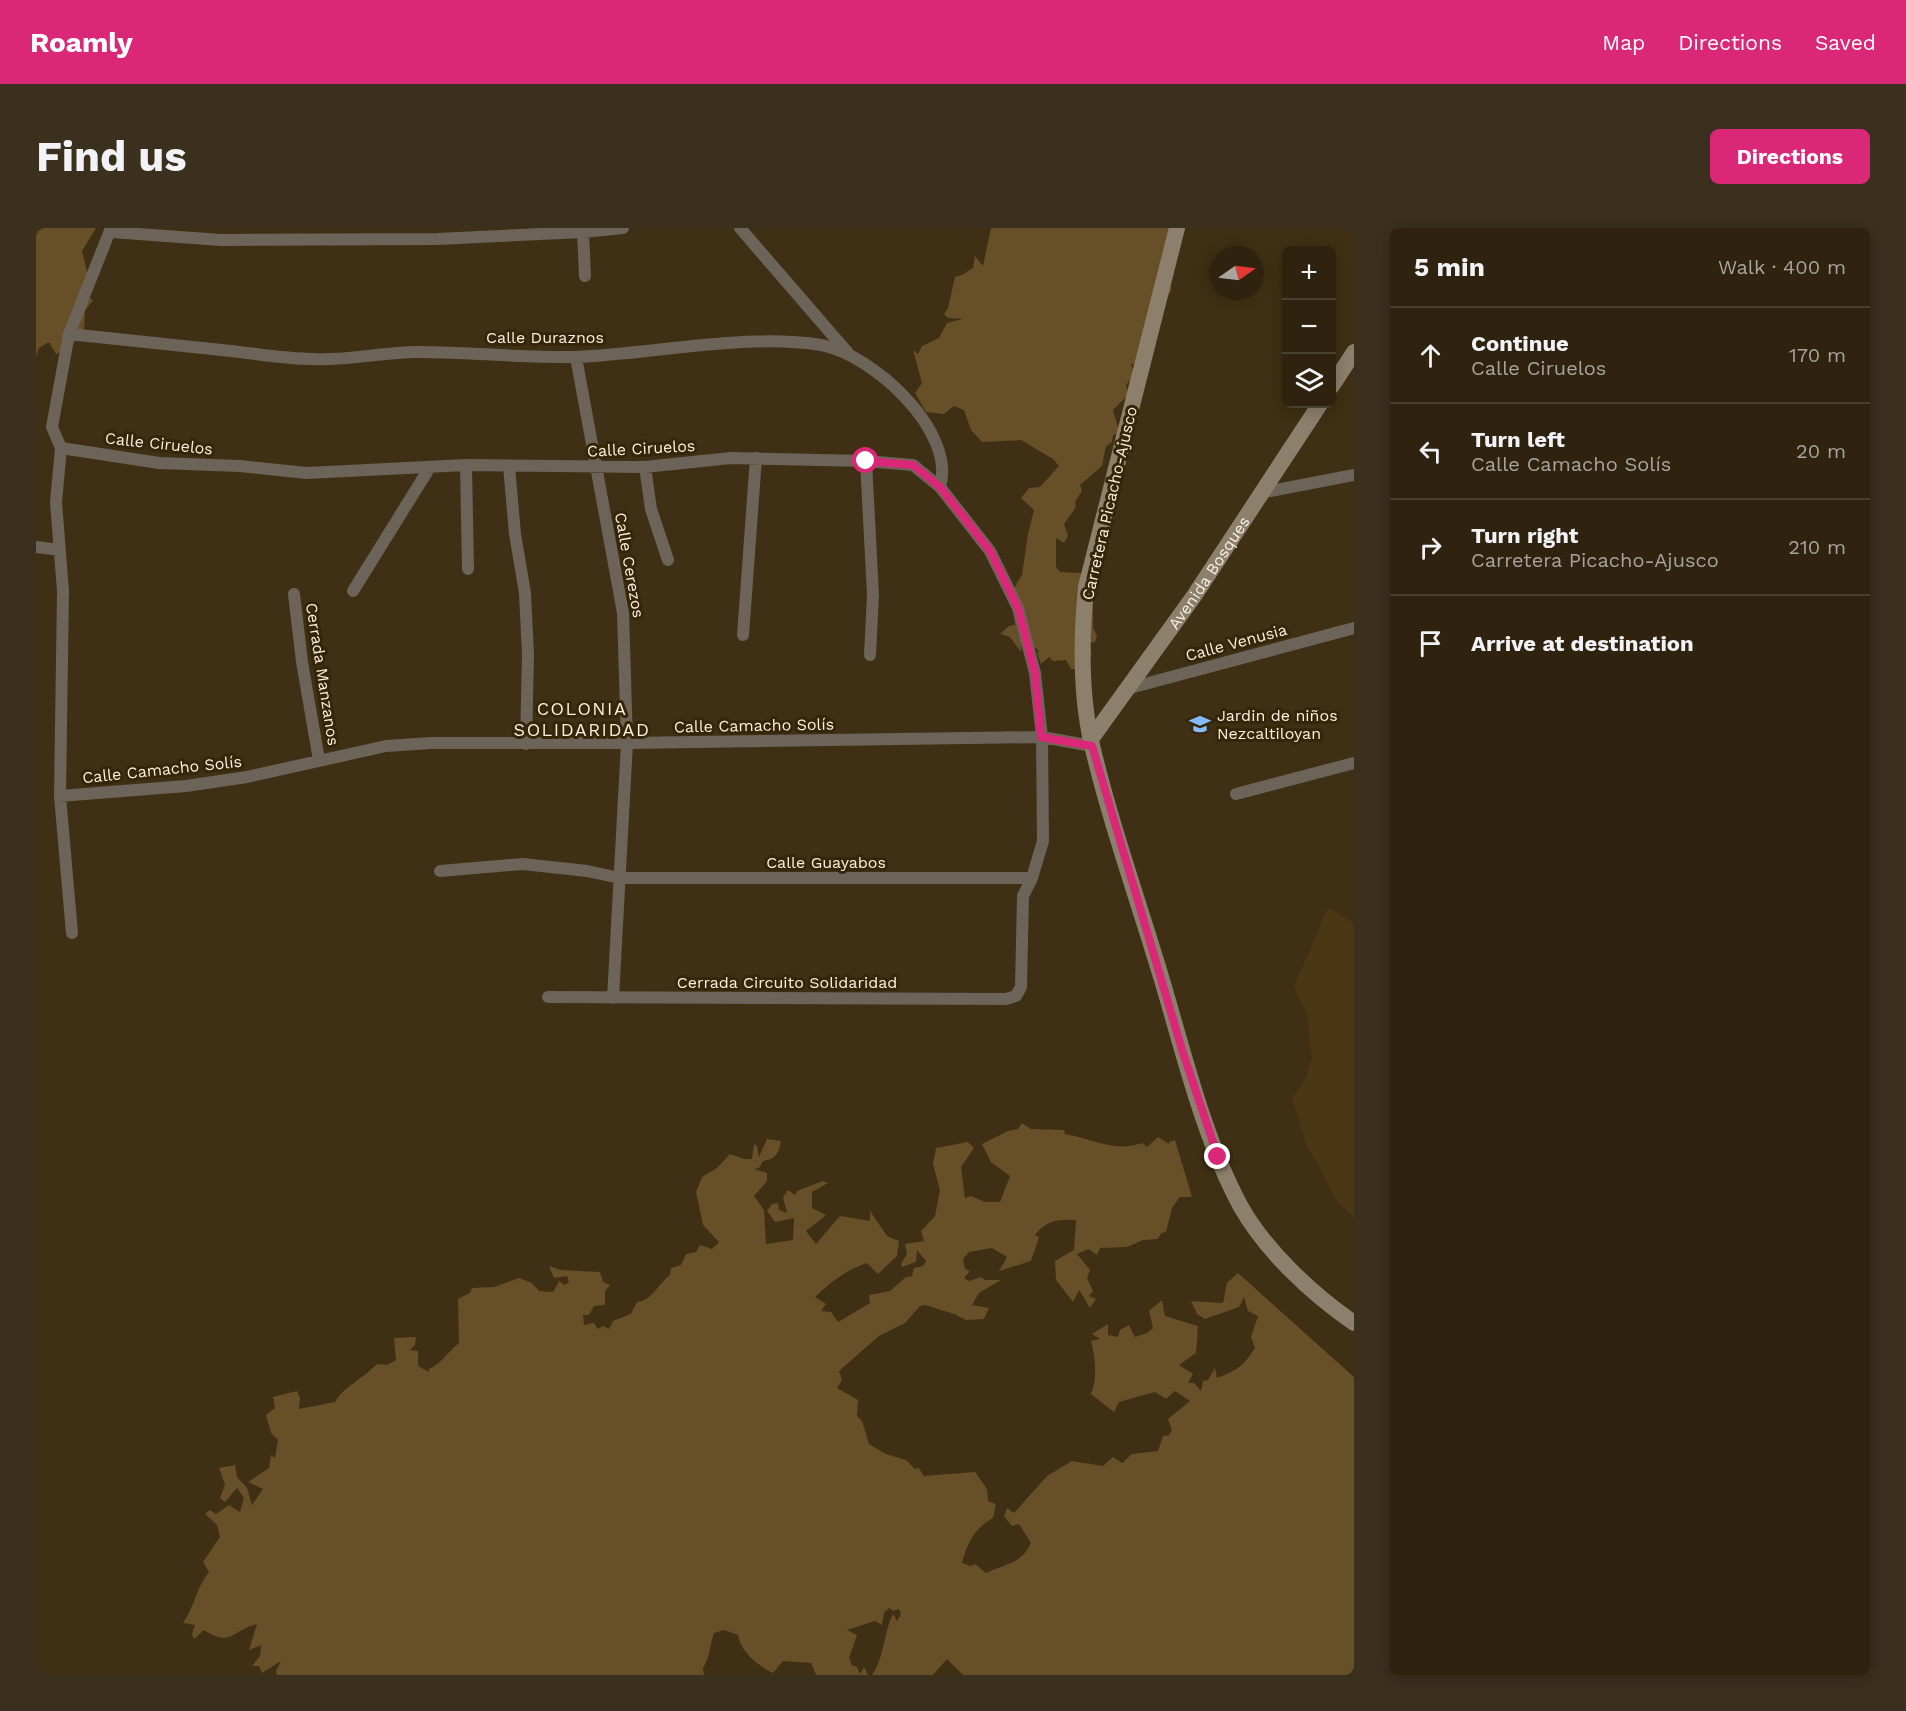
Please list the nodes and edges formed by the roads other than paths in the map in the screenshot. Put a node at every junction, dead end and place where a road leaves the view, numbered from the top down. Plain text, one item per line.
1 (623, 228) edge
2 (740, 228) edge
3 (1177, 228) edge
4 (111, 230) edge
5 (583, 232) junction
6 (585, 276) dead end
7 (69, 334) junction
8 (1354, 352) edge
9 (849, 354) junction
10 (576, 357) junction
11 (1336, 380) edge
12 (1317, 408) edge
13 (61, 448) junction
14 (756, 458) junction
15 (866, 461) junction
16 (466, 465) junction
17 (509, 466) junction
18 (645, 467) junction
19 (430, 468) junction
20 (596, 468) junction
21 (1354, 475) edge
22 (940, 487) junction
23 (1260, 493) junction
24 (36, 548) edge
25 (60, 550) junction
26 (668, 560) dead end
27 (468, 569) dead end
28 (353, 591) dead end
29 (294, 594) dead end
30 (1354, 627) edge
31 (743, 635) dead end
32 (870, 656) dead end
33 (1126, 689) junction
34 (1041, 737) junction
35 (1092, 742) junction
36 (627, 743) junction
37 (526, 744) junction
38 (319, 760) junction
39 (1354, 763) edge
40 (1236, 794) dead end
41 (60, 796) junction
42 (440, 871) dead end
43 (620, 878) junction
44 (1032, 878) junction
45 (72, 933) dead end
46 (1021, 987) joint
47 (548, 997) dead end
48 (613, 998) junction
49 (1354, 1323) edge

1 - 5 street
2 - 9 street
3 - 35 main road, Carretera Picacho-Ajusco
4 - 5 street
4 - 7 street
5 - 6 street
7 - 10 street, Calle Duraznos
7 - 13 street
8 - 11 main road
9 - 10 street, Calle Duraznos
9 - 22 street, Calle Duraznos
10 - 20 street, Calle Cerezos
12 - 23 main road, Avenida Bosques
13 - 19 street, Calle Ciruelos
13 - 25 street
14 - 15 street, Calle Ciruelos
14 - 18 street, Calle Ciruelos
14 - 31 street
15 - 22 street, Calle Ciruelos
15 - 32 street
16 - 17 street, Calle Ciruelos
16 - 19 street, Calle Ciruelos
16 - 27 street
17 - 20 street, Calle Ciruelos
17 - 37 street
18 - 20 street, Calle Ciruelos
18 - 26 street
19 - 28 street
20 - 36 street, Calle Cerezos
21 - 23 street
22 - 34 street, Calle Ciruelos
23 - 33 main road, Avenida Bosques
24 - 25 street
25 - 41 street
29 - 38 street, Cerrada Manzanos
30 - 33 street, Calle Venusia
33 - 35 main road, Avenida Bosques
34 - 35 street, Calle Camacho Solís
34 - 36 street, Calle Camacho Solís
34 - 44 street, Calle Ciruelos
35 - 49 main road, Carretera Picacho-Ajusco
36 - 37 street, Calle Camacho Solís
36 - 43 street, Calle Cerezos
37 - 38 street, Calle Camacho Solís
38 - 41 street, Calle Camacho Solís
39 - 40 street
41 - 45 street
42 - 43 street, Calle Guayabos
43 - 44 street, Calle Guayabos
43 - 48 street, Calle Cerezos
44 - 46 street, Calle Ciruelos
46 - 48 street, Cerrada Circuito Solidaridad
47 - 48 street, Cerrada Circuito Solidaridad

